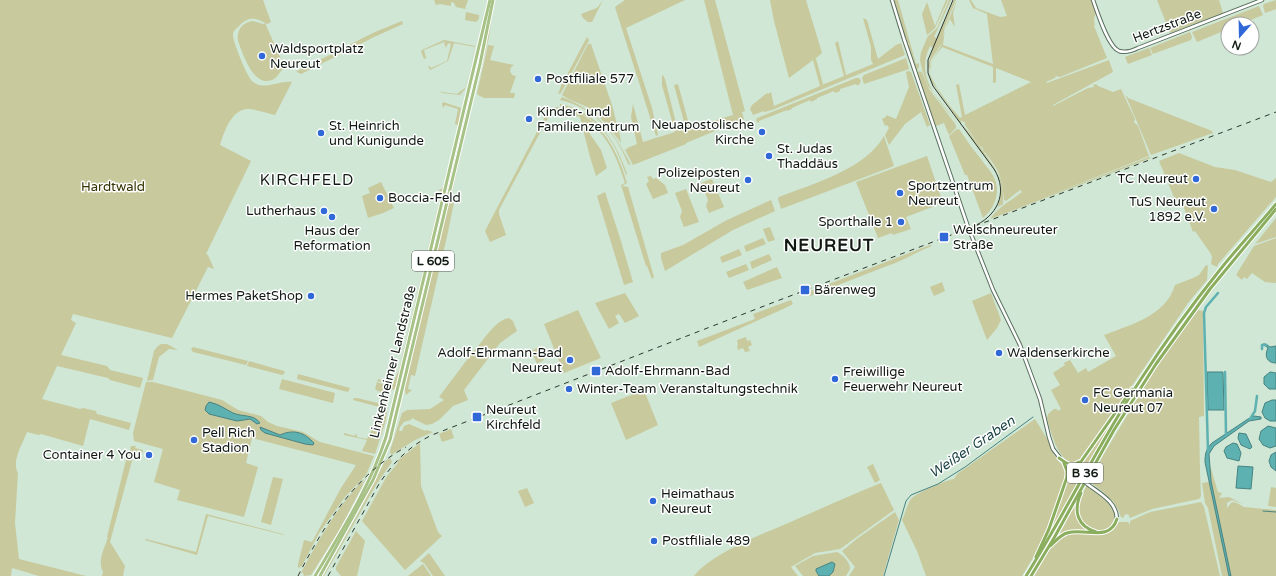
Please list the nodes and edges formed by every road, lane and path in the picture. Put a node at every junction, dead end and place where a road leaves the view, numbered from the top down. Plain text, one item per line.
1 (492, 0) edge
2 (892, 0) edge
3 (1093, 0) edge
4 (1262, 0) edge
5 (1276, 204) edge
6 (1276, 209) edge
7 (1137, 385) junction
8 (1059, 458) junction
9 (1082, 459) junction
10 (1064, 463) junction
11 (1073, 473) junction
12 (1067, 477) junction
13 (1082, 488) junction
14 (1117, 519) joint
15 (1098, 532) junction
16 (1048, 549) junction
17 (1034, 562) junction
18 (315, 576) edge
19 (320, 576) edge
20 (1026, 576) edge
21 (1031, 576) edge

1 - 18 main road, Linkenheimer Landstraße / L 605
1 - 19 main road, Linkenheimer Landstraße / L 605
2 - 8 main road
3 - 4 main road, Hertzstraße
5 - 7 highway, B 36
6 - 13 highway, B 36
7 - 9 highway
7 - 17 highway, B 36
8 - 9 highway
8 - 10 main road
9 - 11 highway
10 - 11 main road
10 - 12 highway, B 36
11 - 12 highway, B 36
11 - 14 main road, bridge
12 - 17 highway, B 36
13 - 15 highway
13 - 16 highway, B 36
14 - 15 highway
15 - 16 highway, B 36
16 - 21 highway, B 36
17 - 20 highway, B 36

